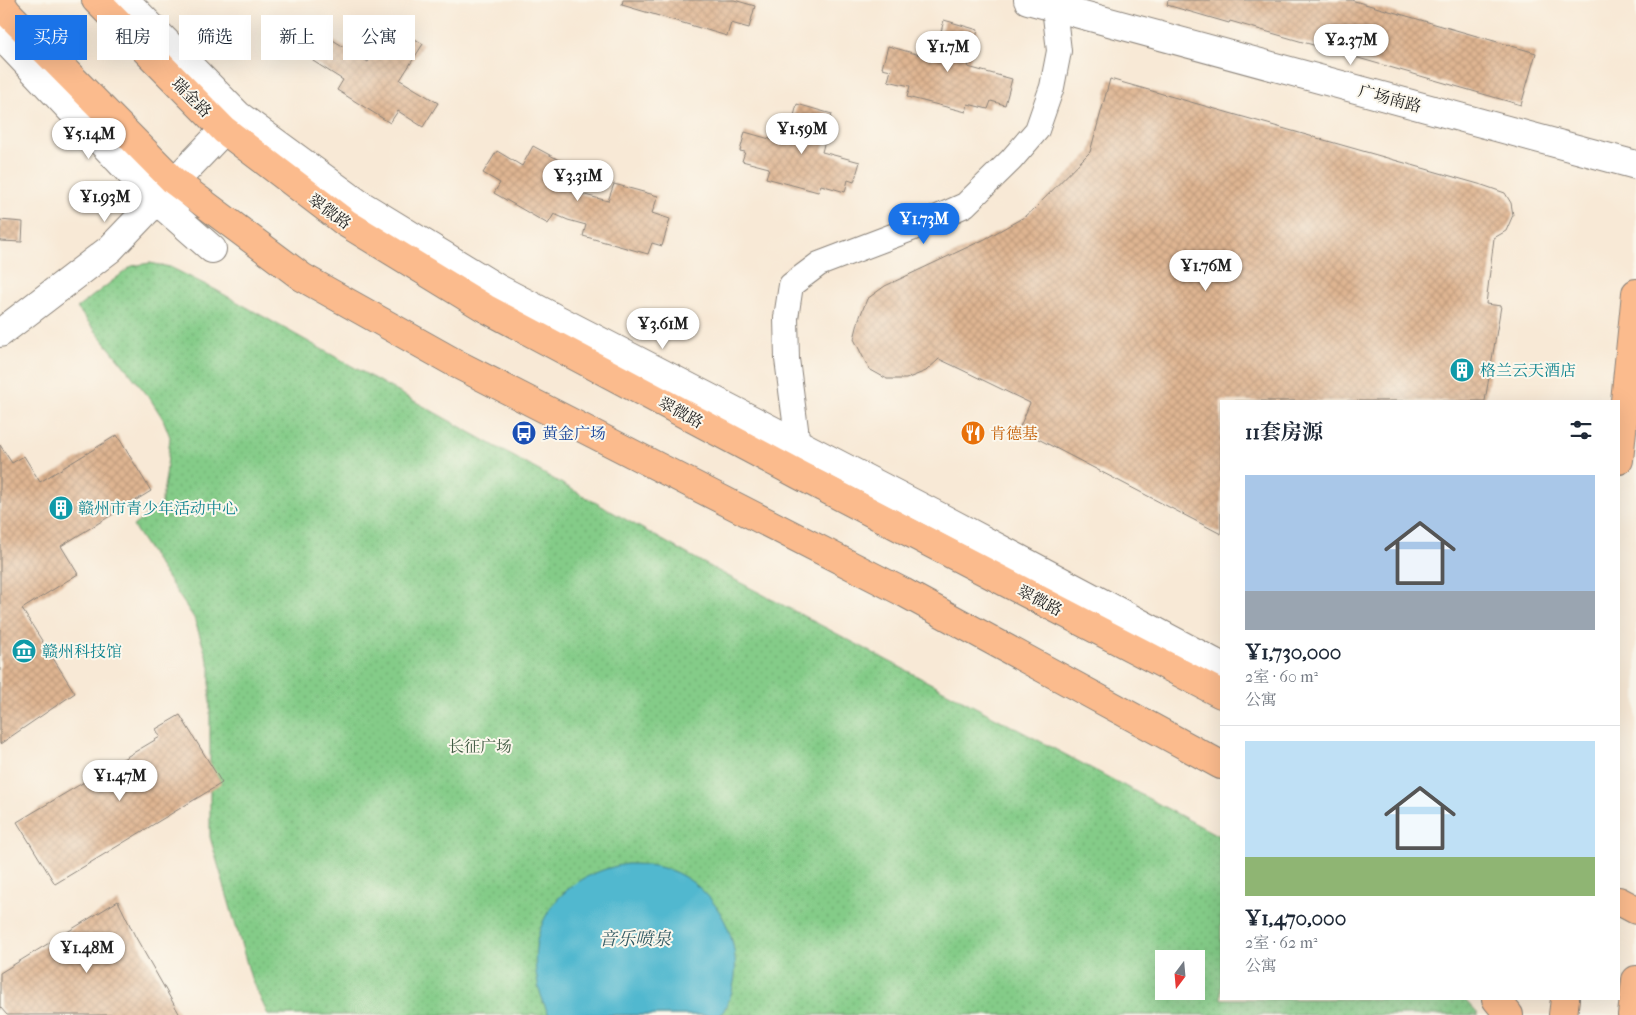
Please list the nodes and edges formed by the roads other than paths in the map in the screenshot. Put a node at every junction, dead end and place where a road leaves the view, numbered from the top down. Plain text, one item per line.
1 (96, 0) edge
2 (125, 0) edge
3 (1028, 0) edge
4 (0, 1) edge
5 (1055, 4) edge
6 (0, 35) edge
7 (224, 130) junction
8 (1636, 165) edge
9 (165, 190) junction
10 (212, 249) dead end
11 (1636, 293) edge
12 (0, 333) edge
13 (799, 444) junction
14 (1620, 450) edge
15 (801, 476) junction
16 (1220, 665) edge
17 (1220, 693) edge
18 (1220, 765) edge
19 (1620, 902) edge
20 (1636, 910) edge
21 (1620, 977) edge
22 (1636, 980) edge
23 (1636, 985) edge
24 (1497, 1000) edge
25 (1565, 1000) edge
26 (1509, 1015) edge
27 (1563, 1015) edge
28 (1632, 1015) edge

1 - 7 main road, 瑞金路
2 - 13 street
3 - 5 street, 广场南路
4 - 9 main road
5 - 8 street, 广场南路
5 - 13 street
6 - 9 street
7 - 9 street
7 - 15 main road, 翠微路
9 - 10 street
9 - 12 street
9 - 18 main road
11 - 14 main road
13 - 15 street
13 - 16 street
15 - 17 main road, 翠微路
19 - 20 main road
21 - 23 main road
22 - 23 main road
23 - 28 main road
24 - 26 main road
25 - 27 main road

